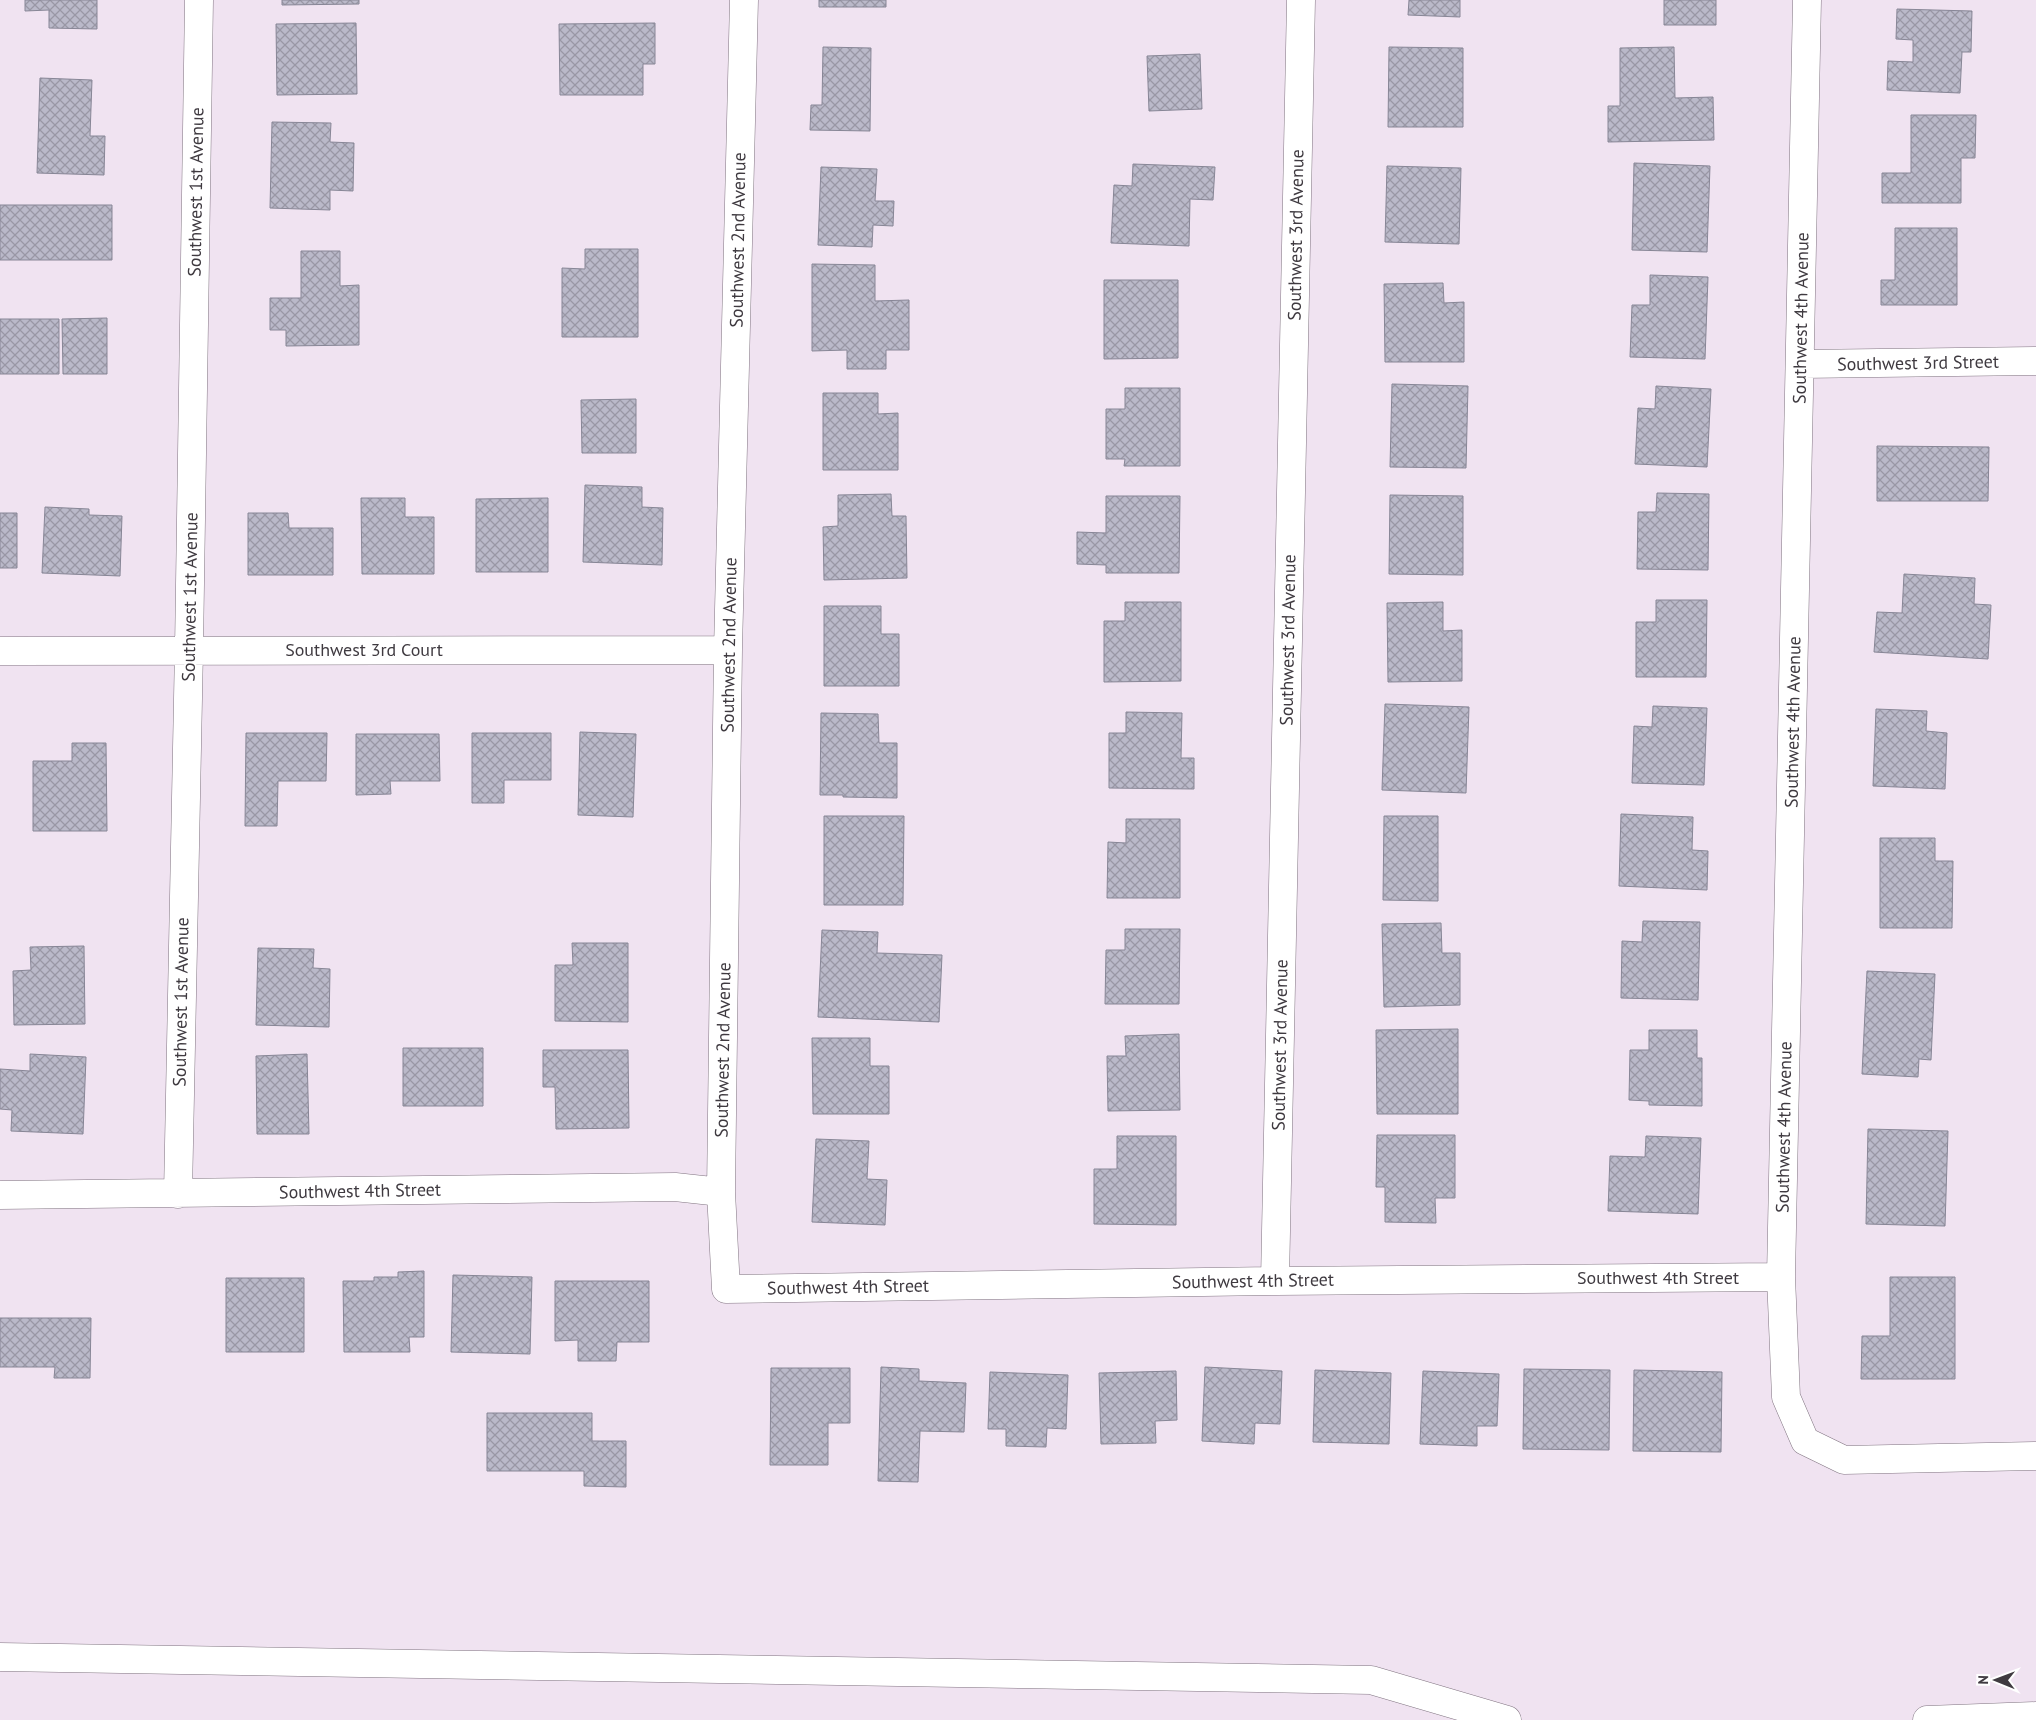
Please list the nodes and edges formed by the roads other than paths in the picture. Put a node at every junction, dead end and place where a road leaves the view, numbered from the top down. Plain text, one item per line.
1 (199, 0) edge
2 (744, 0) edge
3 (1301, 0) edge
4 (1807, 0) edge
5 (2036, 362) edge
6 (1801, 364) junction
7 (189, 650) junction
8 (728, 650) junction
9 (0, 651) edge
10 (721, 1192) junction
11 (178, 1194) junction
12 (0, 1195) edge
13 (1781, 1277) junction
14 (1275, 1280) junction
15 (726, 1289) joint
16 (2036, 1456) edge
17 (0, 1657) edge
18 (2036, 1716) edge
19 (1507, 1720) edge
20 (1927, 1720) edge

1 - 7 main road, Southwest 1st Avenue
2 - 8 main road, Southwest 2nd Avenue
3 - 14 main road, Southwest 3rd Avenue
4 - 6 main road, Southwest 4th Avenue
5 - 6 main road, Southwest 3rd Street
6 - 13 main road, Southwest 4th Avenue
7 - 8 main road, Southwest 3rd Court
7 - 9 main road, Southwest 3rd Court
7 - 11 main road, Southwest 1st Avenue
8 - 10 main road, Southwest 2nd Avenue
10 - 11 main road, Southwest 4th Street
10 - 15 main road, Southwest 2nd Avenue
11 - 12 main road, Southwest 4th Street
13 - 14 main road, Southwest 4th Street
13 - 16 main road, Southwest 4th Avenue
14 - 15 main road, Southwest 4th Street
17 - 19 main road
18 - 20 main road

